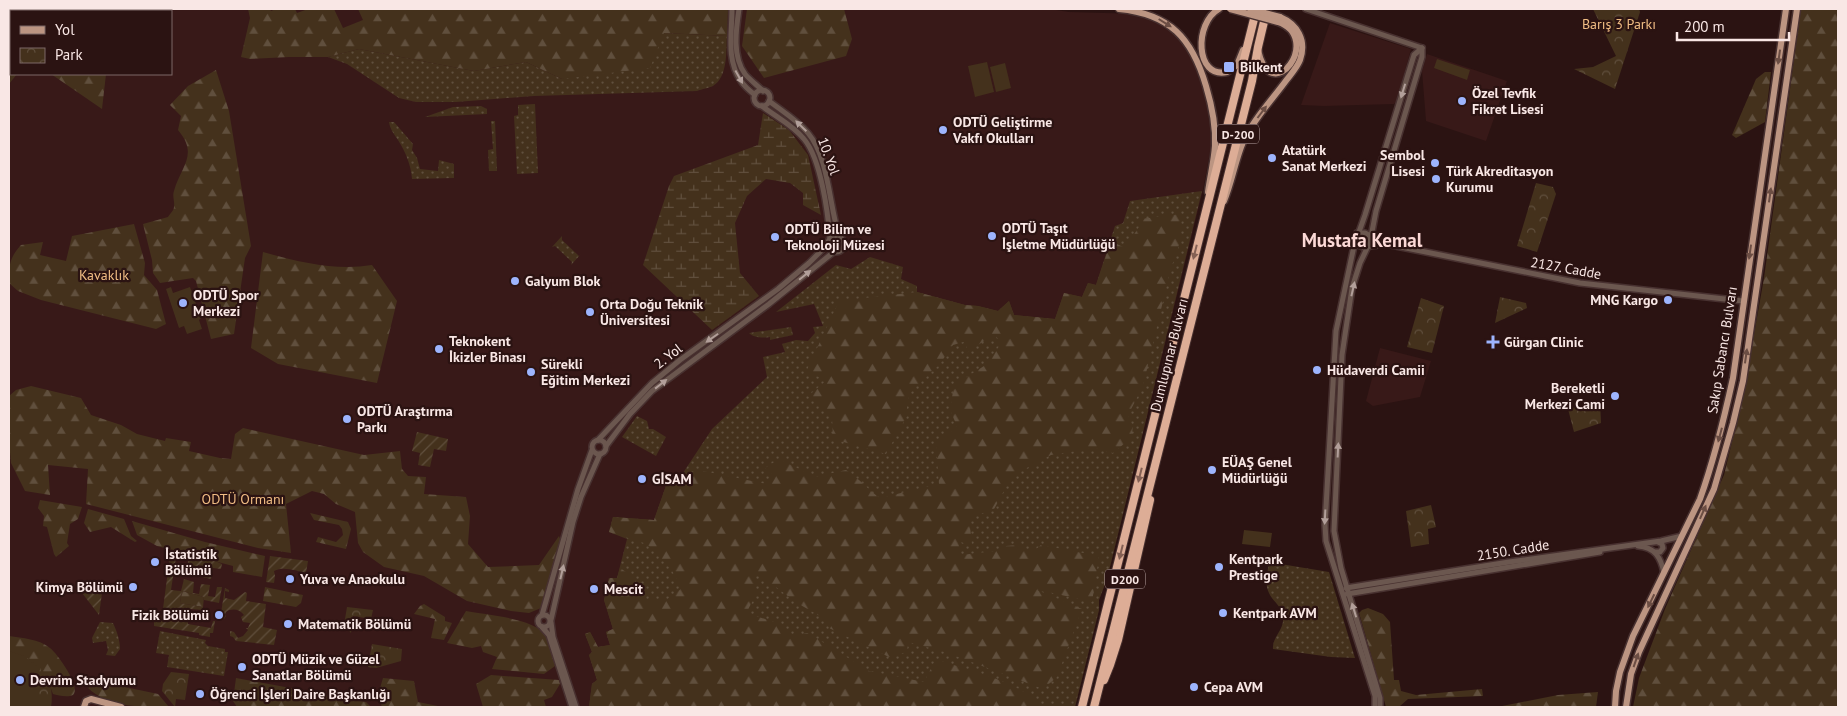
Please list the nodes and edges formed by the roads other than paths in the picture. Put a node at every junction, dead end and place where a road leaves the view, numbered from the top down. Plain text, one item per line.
1 (732, 9) edge
2 (739, 9) edge
3 (1119, 9) edge
4 (1219, 9) edge
5 (1224, 9) edge
6 (1230, 9) edge
7 (1250, 9) edge
8 (1256, 9) edge
9 (1267, 9) edge
10 (1306, 9) edge
11 (1786, 9) edge
12 (1797, 9) edge
13 (735, 19) junction
14 (1279, 19) junction
15 (1250, 32) junction
16 (1258, 47) junction
17 (1422, 48) junction
18 (763, 91) junction
19 (755, 95) junction
20 (769, 101) junction
21 (762, 106) junction
22 (1398, 109) junction
23 (1406, 109) junction
24 (1388, 138) junction
25 (1397, 140) junction
26 (1207, 205) junction
27 (1216, 220) junction
28 (1357, 233) junction
29 (1371, 235) junction
30 (839, 236) junction
31 (829, 241) junction
32 (1354, 243) junction
33 (1386, 244) junction
34 (1368, 246) junction
35 (834, 251) junction
36 (1743, 301) junction
37 (1178, 324) joint
38 (680, 360) junction
39 (686, 365) junction
40 (598, 440) junction
41 (606, 446) junction
42 (592, 450) junction
43 (600, 454) junction
44 (1682, 536) junction
45 (1657, 541) junction
46 (1655, 552) junction
47 (1664, 574) junction
48 (1348, 588) junction
49 (1342, 592) junction
50 (1349, 594) junction
51 (542, 615) junction
52 (551, 621) junction
53 (542, 627) junction
54 (564, 677) junction
55 (571, 699) junction
56 (97, 704) edge
57 (84, 707) edge
58 (121, 707) edge
59 (572, 707) edge
60 (576, 707) edge
61 (1082, 707) edge
62 (1094, 707) edge
63 (1375, 707) edge
64 (1380, 707) edge
65 (1615, 707) edge
66 (1626, 707) edge

1 - 13 street, 10. Yol
2 - 13 street, 10. Yol
3 -> 26 main road
4 - 15 main road
5 - 6 main road
6 - 14 main road, bridge
7 - 14 main road, bridge
8 - 15 highway, Dumlupınar Bulvarı / D-200
9 - 16 highway, Dumlupınar Bulvarı / D-200
10 - 17 street
11 -> 36 main road, Sakıp Sabancı Bulvarı
66 -> 12 main road, Sakıp Sabancı Bulvarı
13 - 18 street, 10. Yol
13 -> 19 street, 10. Yol
14 - 16 main road
27 -> 14 main road
15 - 26 highway, Dumlupınar Bulvarı / D-200
16 - 27 highway, Dumlupınar Bulvarı / D-200
17 -> 22 street
17 - 23 street
18 - 19 street
18 - 20 street, 10. Yol
19 - 21 street, 10. Yol
20 - 21 street
30 -> 20 street, 10. Yol
21 - 31 street, 10. Yol
22 - 23 street
22 - 24 street
23 - 25 street
24 - 25 street
24 - 28 street
25 - 29 street
26 -> 37 highway, Dumlupınar Bulvarı / D-200
27 - 62 highway, Dumlupınar Bulvarı / D-200
28 - 29 street
28 - 32 street
29 - 33 street, 2127. Cadde
29 - 34 street
30 - 31 street, 2. Yol
30 - 35 street
31 - 35 street
31 -> 38 street, 2. Yol
32 - 34 street
32 -> 49 street
33 - 34 street, 2127. Cadde
33 - 36 street, 2127. Cadde
48 -> 34 street
39 -> 35 street, 2. Yol
36 -> 44 main road, Sakıp Sabancı Bulvarı
37 -> 61 highway, Dumlupınar Bulvarı / D200
38 - 39 street
38 - 40 street, 2. Yol
41 -> 39 street, 2. Yol
40 - 41 street
40 - 42 street, 2. Yol
41 - 43 street, 2. Yol
42 - 43 street
42 - 51 street, 2. Yol
52 -> 43 street, 2. Yol
44 - 45 street, 2150. Cadde
44 - 47 main road, Sakıp Sabancı Bulvarı
45 - 46 street
45 - 48 street, 2150. Cadde
46 - 47 street
46 - 50 street, 2150. Cadde
47 -> 65 main road, Sakıp Sabancı Bulvarı
48 - 49 street, 2150. Cadde
48 - 50 street
49 - 50 street, 2150. Cadde
49 - 63 street
64 -> 50 street
51 - 52 street
51 - 53 street, 2. Yol
52 - 53 street
52 - 54 street, 2. Yol
53 - 54 street, 2. Yol
54 - 55 street, 2. Yol
55 - 59 street, 2. Yol
55 - 60 street, 2. Yol
56 - 57 main road
56 - 58 main road

